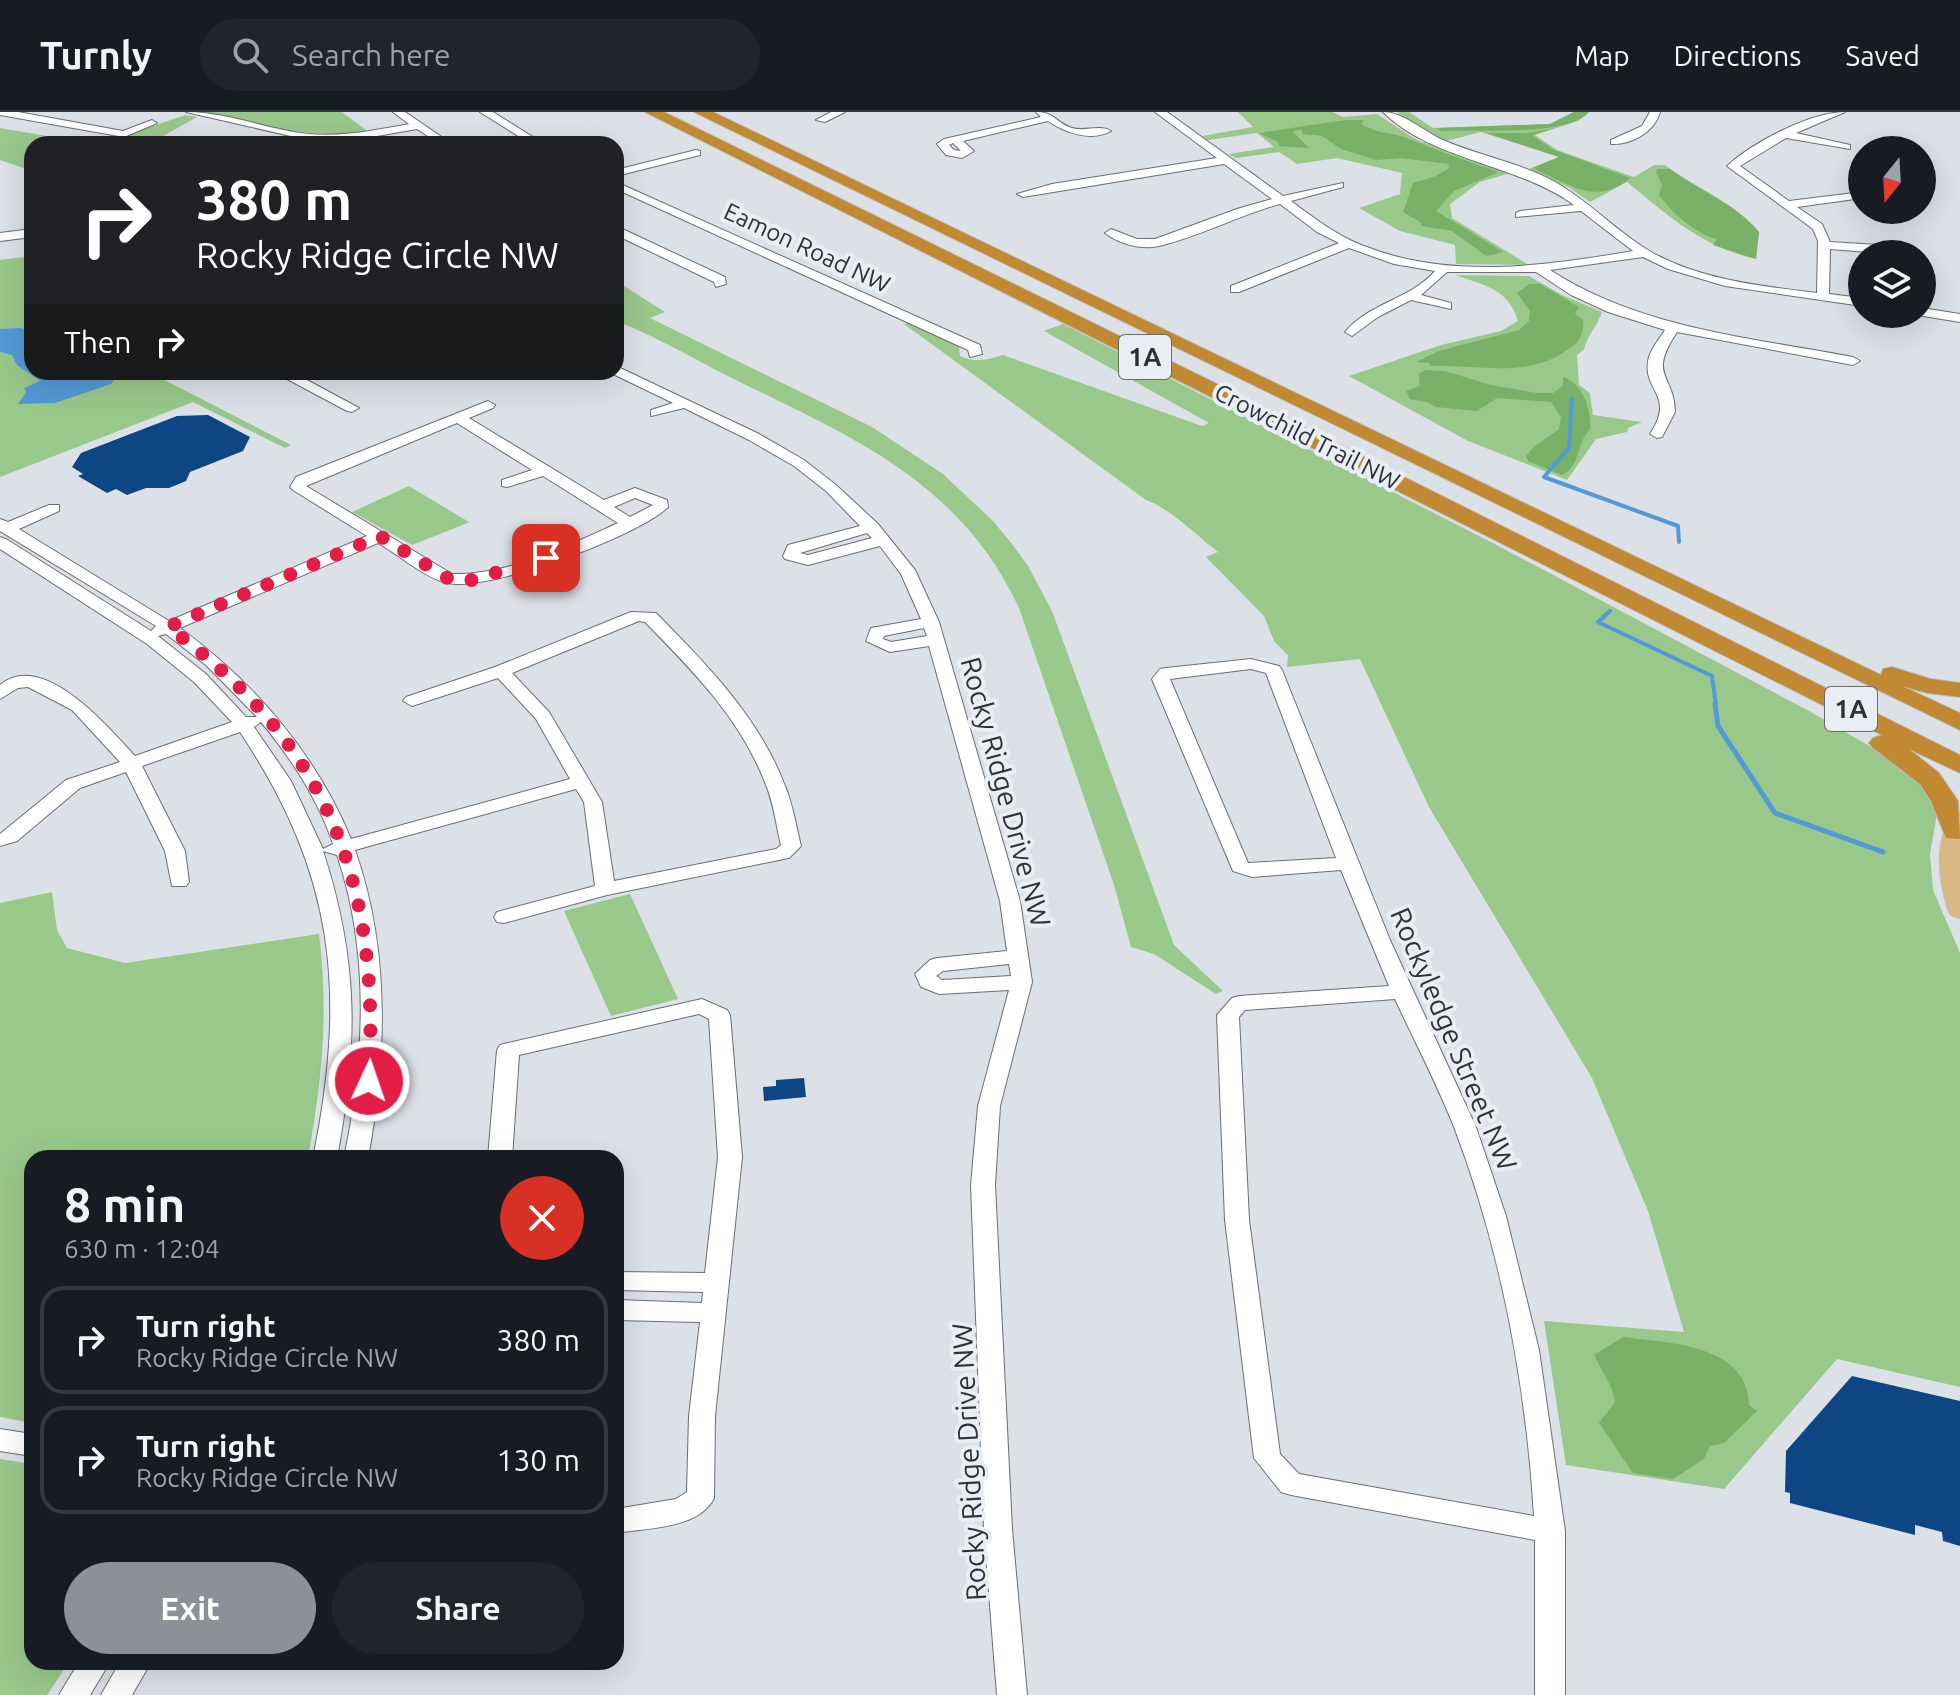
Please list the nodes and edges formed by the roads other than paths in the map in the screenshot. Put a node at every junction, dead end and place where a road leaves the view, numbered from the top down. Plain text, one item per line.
1 (0, 112) edge
2 (138, 112) edge
3 (191, 112) edge
4 (398, 112) edge
5 (485, 112) edge
6 (652, 112) edge
7 (701, 112) edge
8 (840, 112) edge
9 (1160, 112) edge
10 (1388, 112) edge
11 (1655, 112) edge
12 (1840, 112) edge
13 (1045, 115) edge
14 (821, 120) dead end
15 (417, 126) junction
16 (1106, 131) dead end
17 (1784, 134) junction
18 (303, 136) edge
19 (360, 136) edge
20 (434, 136) edge
21 (526, 136) edge
22 (956, 140) dead end
23 (1615, 142) dead end
24 (1846, 147) dead end
25 (696, 153) dead end
26 (1227, 160) junction
27 (624, 171) edge
28 (1122, 176) junction
29 (1107, 178) junction
30 (1339, 185) dead end
31 (624, 189) edge
32 (1023, 194) dead end
33 (1848, 197) edge
34 (1282, 201) junction
35 (1789, 204) junction
36 (1585, 207) junction
37 (1520, 215) dead end
38 (1111, 233) dead end
39 (24, 234) edge
40 (624, 234) edge
41 (0, 237) edge
42 (624, 244) edge
43 (1348, 244) junction
44 (1823, 245) junction
45 (1848, 247) edge
46 (1645, 253) junction
47 (1444, 268) junction
48 (1541, 270) junction
49 (1235, 289) dead end
50 (1412, 296) junction
51 (1823, 297) junction
52 (1848, 300) edge
53 (1446, 306) dead end
54 (1936, 312) edge
55 (1960, 315) edge
56 (1673, 328) junction
57 (1352, 332) dead end
58 (975, 354) dead end
59 (1853, 361) dead end
60 (624, 374) edge
61 (297, 380) edge
62 (683, 404) junction
63 (488, 405) dead end
64 (352, 408) dead end
65 (656, 413) dead end
66 (458, 418) junction
67 (1657, 434) dead end
68 (543, 471) junction
69 (507, 483) dead end
70 (1473, 484) junction
71 (603, 506) junction
72 (54, 508) dead end
73 (630, 523) junction
74 (3, 531) edge
75 (373, 532) junction
76 (1637, 605) junction
77 (152, 627) junction
78 (1742, 653) junction
79 (501, 671) junction
80 (1960, 690) edge
81 (0, 694) edge
82 (412, 701) dead end
83 (270, 722) junction
84 (1960, 723) edge
85 (248, 729) junction
86 (1960, 747) edge
87 (1960, 765) edge
88 (134, 768) junction
89 (576, 776) junction
90 (1958, 826) edge
91 (0, 840) edge
92 (342, 840) junction
93 (314, 848) junction
94 (1347, 863) junction
95 (179, 882) dead end
96 (605, 889) junction
97 (1960, 910) edge
98 (504, 917) dead end
99 (1020, 956) junction
100 (1022, 982) junction
101 (1402, 992) junction
102 (326, 1150) edge
103 (357, 1150) edge
104 (501, 1150) edge
105 (624, 1281) edge
106 (715, 1283) junction
107 (624, 1310) edge
108 (714, 1313) junction
109 (0, 1440) edge
110 (24, 1444) edge
111 (624, 1520) edge
112 (1551, 1531) junction
113 (90, 1670) edge
114 (131, 1670) edge
115 (74, 1695) edge
116 (116, 1695) edge
117 (1012, 1695) edge
118 (1550, 1695) edge

1 - 2 street
3 - 18 street
4 - 15 street
5 - 21 street
6 - 76 highway, Crowchild Trail NW / 1A
7 - 70 highway, Crowchild Trail NW / 1A
8 - 14 street
9 - 26 street
10 - 36 street
11 - 23 street
12 - 17 street
13 - 16 street
13 - 22 street
15 - 19 street
15 - 20 street
17 - 24 street
17 - 35 street
25 - 27 street
26 - 28 street
26 - 34 street
28 - 29 street
28 - 29 street
29 - 32 street
30 - 34 street
31 - 58 street, Eamon Road NW
33 - 35 street
34 - 38 street
34 - 43 street
35 - 44 street
36 - 37 street
36 - 46 street
39 - 41 street
40 - 42 street
43 - 47 street
43 - 49 street
44 - 45 street
44 - 51 street
46 - 48 street
46 - 51 street
47 - 48 street
47 - 50 street
48 - 56 street
50 - 53 street
50 - 57 street
51 - 52 street
54 - 55 street
56 - 59 street
56 - 67 street
60 - 62 street, Rocky Ridge Drive NW
61 - 64 street
62 - 65 street
62 - 99 street, Rocky Ridge Drive NW
63 - 66 street
66 - 68 street
66 - 75 street
68 - 69 street
68 - 71 street
70 - 80 highway
70 - 84 highway, Crowchild Trail NW / 1A
71 - 73 street
71 - 73 street
72 - 74 street
73 - 75 street
74 - 77 street
75 - 77 street
76 - 78 highway, Crowchild Trail NW / 1A
76 - 90 highway
77 - 83 street
77 - 85 street
78 - 86 highway
78 - 87 highway, Crowchild Trail NW / 1A
79 - 82 street
79 - 89 street
79 - 96 street
81 - 88 street
83 - 85 street
83 - 92 street
85 - 88 street
85 - 93 street
88 - 91 street
88 - 95 street
89 - 92 street
89 - 96 street
90 - 97 main road
92 - 93 street
92 - 103 street
93 - 102 street
94 - 94 street, Rockyledge Street NW
94 - 101 street, Rockyledge Street NW
96 - 98 street
99 - 100 street, Rocky Ridge Drive NW
99 - 100 street
100 - 117 street, Rocky Ridge Drive NW
101 - 112 street, Rockyledge Street NW
101 - 112 street
104 - 106 street
105 - 106 street
106 - 108 street
107 - 108 street
108 - 111 street
109 - 110 street
112 - 118 street, Rockyledge Street NW
113 - 115 street
114 - 116 street

